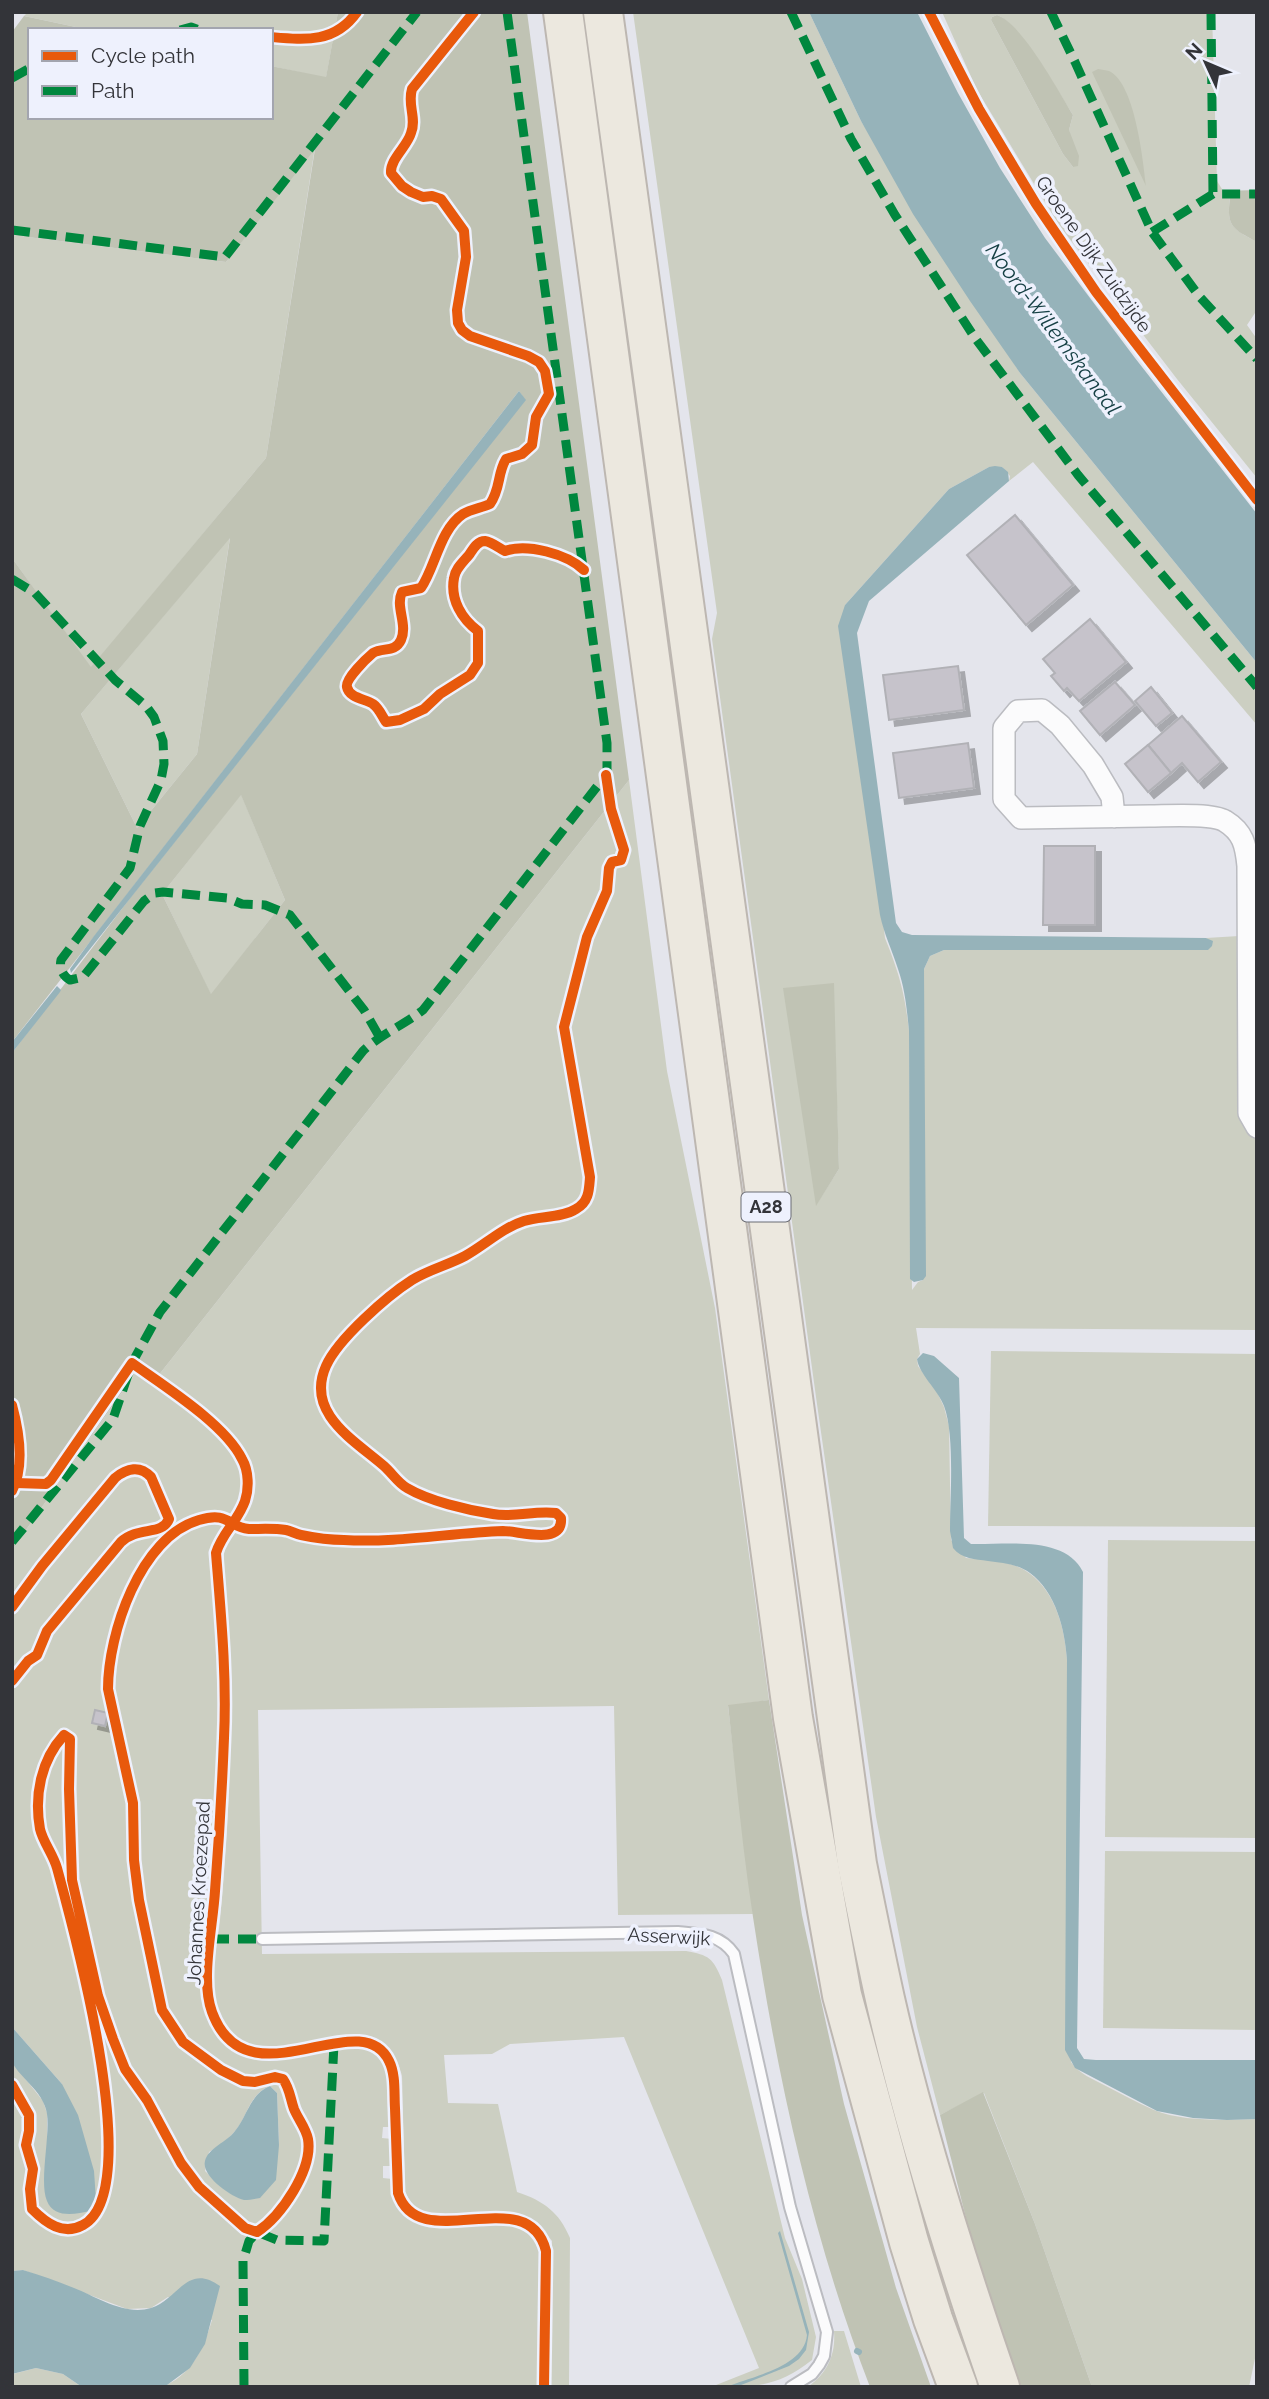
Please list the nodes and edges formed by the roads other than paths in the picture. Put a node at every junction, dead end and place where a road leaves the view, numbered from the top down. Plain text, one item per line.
1 (563, 12) edge
2 (603, 12) edge
3 (1114, 817) junction
4 (1257, 1127) edge
5 (262, 1940) dead end
6 (790, 2387) edge
7 (958, 2387) edge
8 (1000, 2387) edge

1 - 7 highway, A28
2 - 8 highway, A28
3 - 3 street
3 - 4 street
5 - 6 lane, Asserwijk

